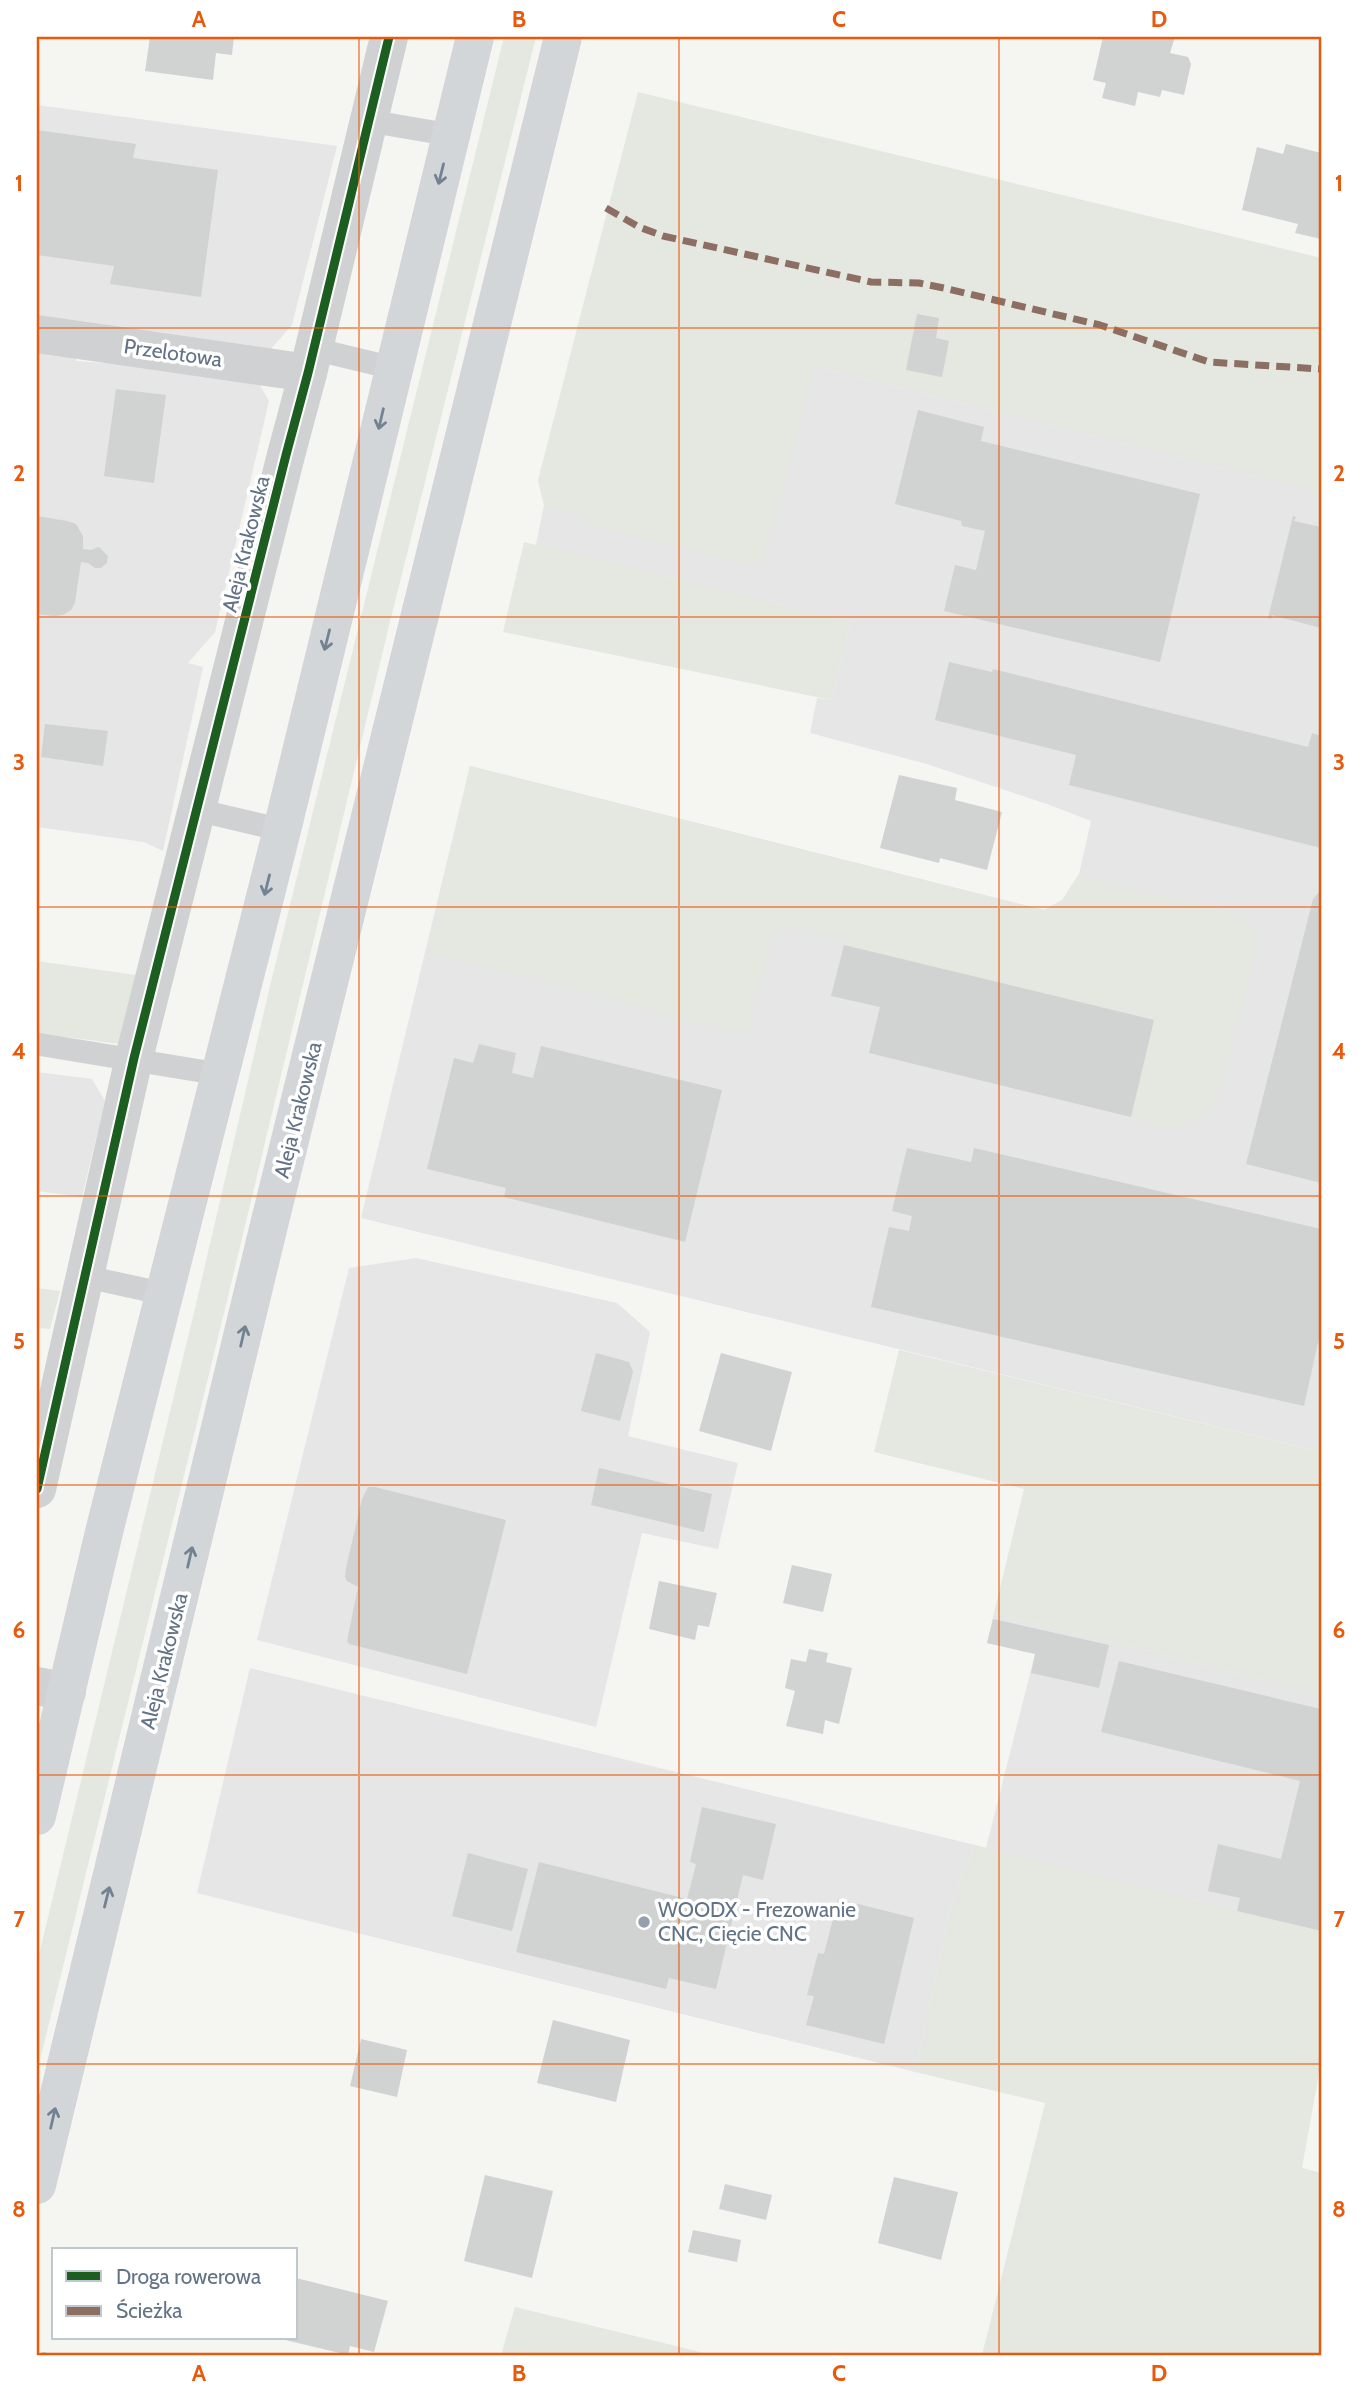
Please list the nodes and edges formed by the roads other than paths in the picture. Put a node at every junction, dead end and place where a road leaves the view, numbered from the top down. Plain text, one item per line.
1 (389, 37) edge
2 (475, 37) edge
3 (563, 37) edge
4 (369, 121) junction
5 (451, 135) junction
6 (37, 334) edge
7 (311, 361) junction
8 (393, 368) junction
9 (197, 810) junction
10 (282, 830) junction
11 (37, 1044) edge
12 (134, 1058) junction
13 (219, 1074) junction
14 (83, 1276) junction
15 (165, 1294) junction
16 (37, 1488) edge
17 (52, 1689) edge
18 (37, 1816) edge
19 (37, 2185) edge

1 - 4 street, Aleja Krakowska
2 - 5 main road
19 -> 3 main road, Aleja Krakowska
4 - 5 lane
4 - 7 street, Aleja Krakowska
5 -> 8 main road
6 - 7 street, Przelotowa
7 - 8 lane
7 - 9 street, Aleja Krakowska
8 -> 10 main road
9 - 10 lane
9 - 12 street, Aleja Krakowska
10 -> 13 main road
11 - 12 lane
12 - 13 lane
12 - 14 street, Aleja Krakowska
13 - 15 main road
14 - 15 lane
14 - 16 street, Aleja Krakowska
15 - 17 main road
17 - 18 main road

